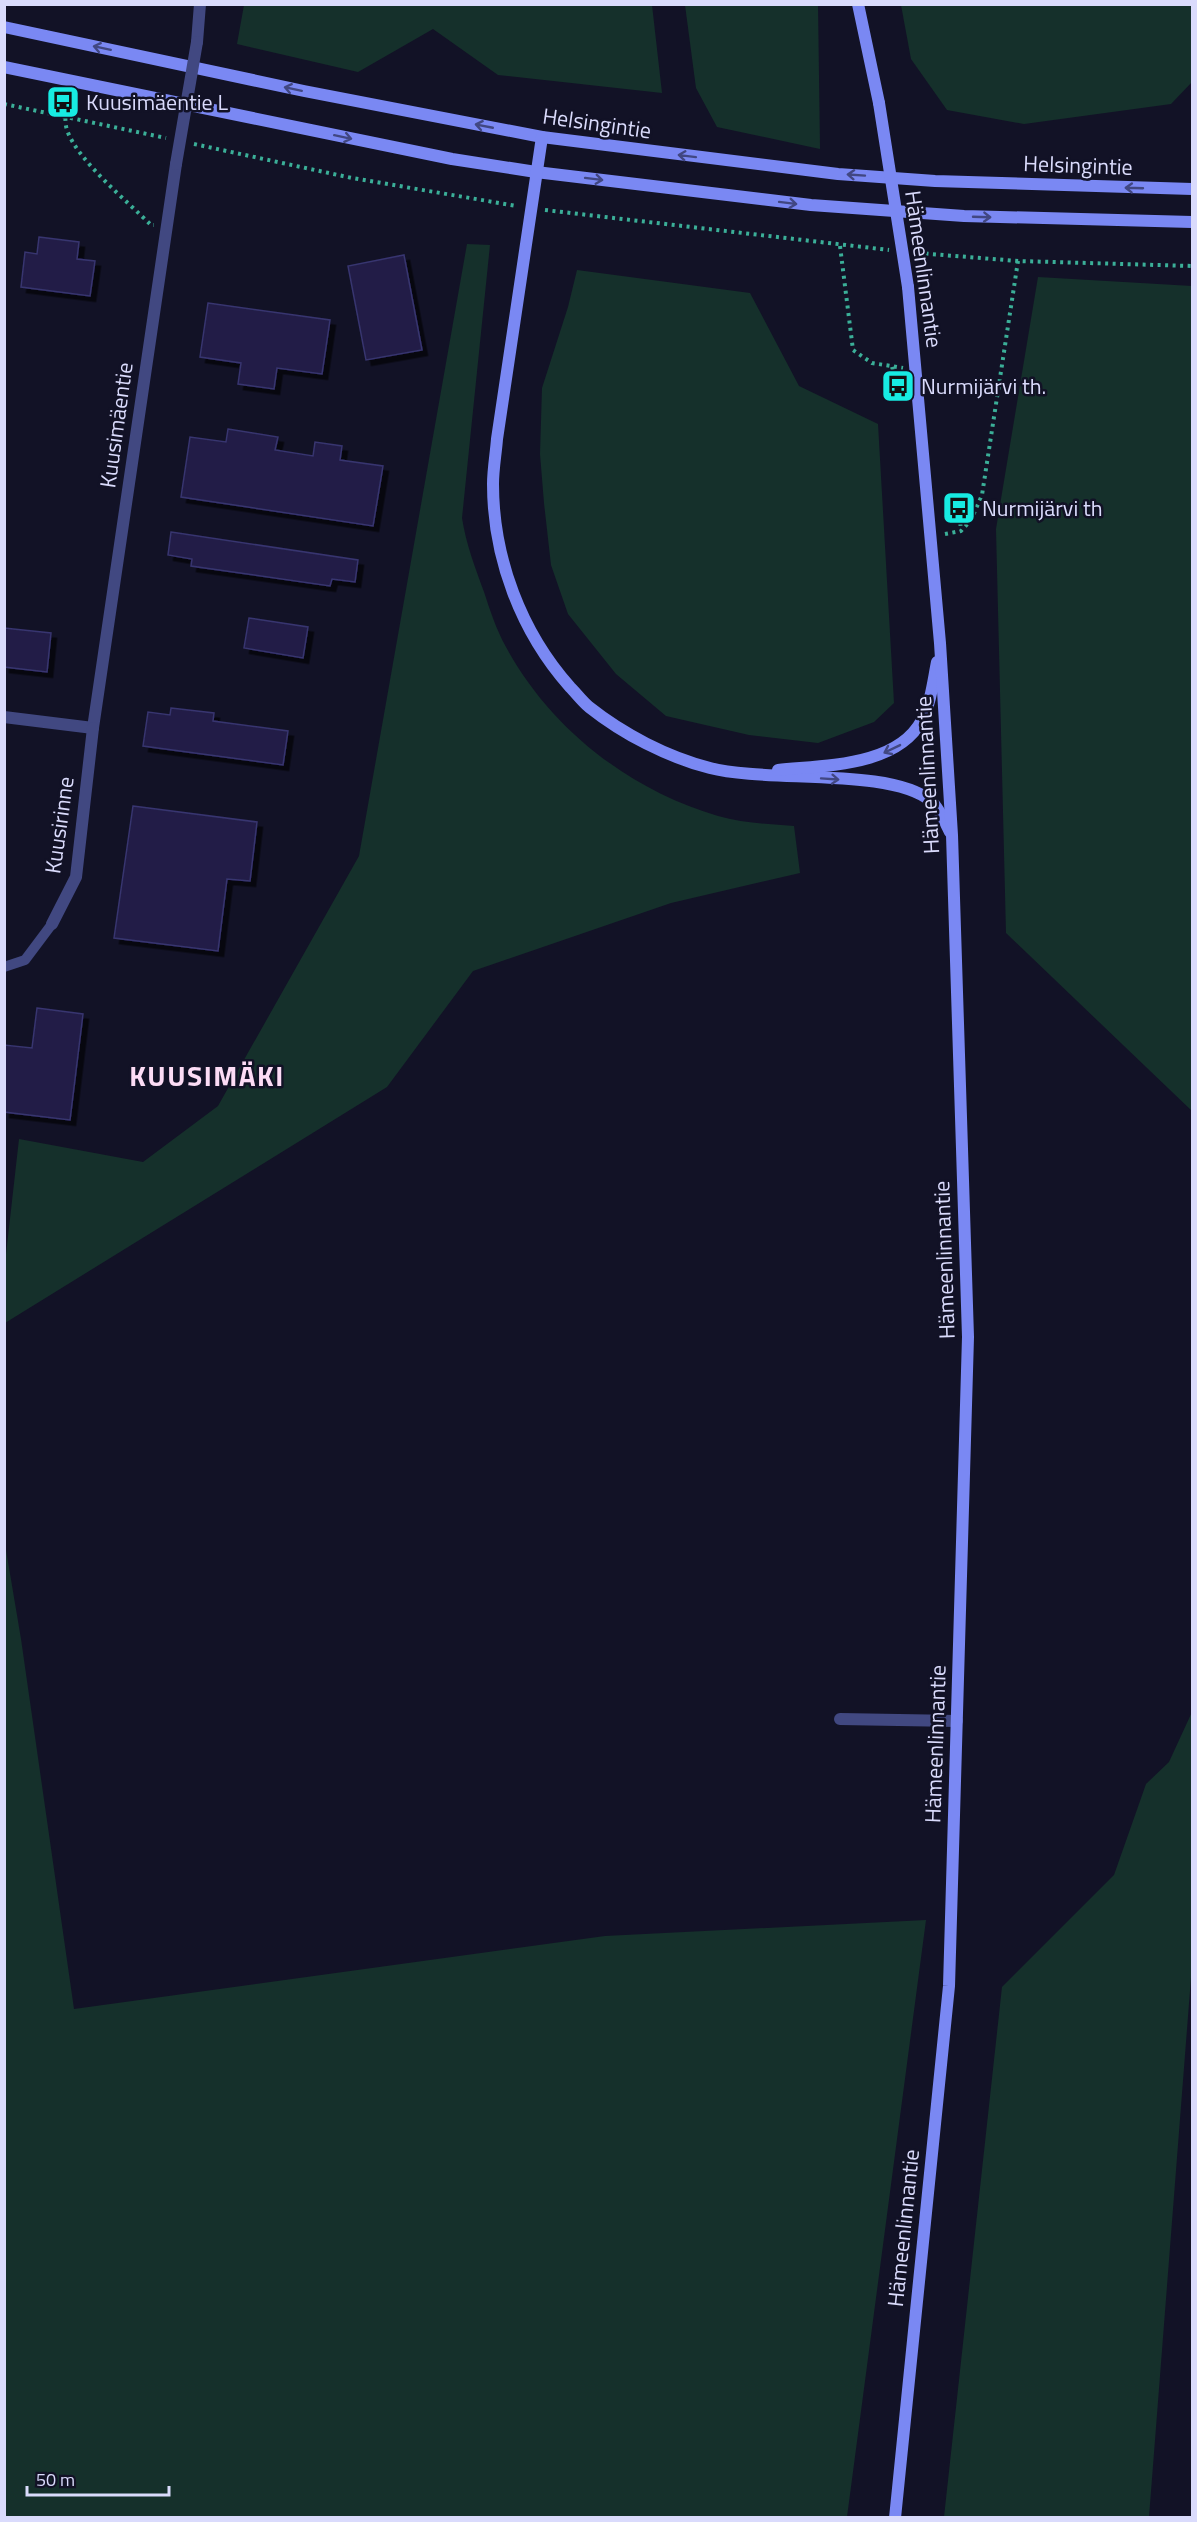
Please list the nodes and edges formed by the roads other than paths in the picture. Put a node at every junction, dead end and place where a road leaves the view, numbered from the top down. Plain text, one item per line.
1 (200, 4) edge
2 (858, 4) edge
3 (4, 27) edge
4 (4, 67) edge
5 (542, 137) junction
6 (536, 172) junction
7 (1192, 189) edge
8 (1192, 222) edge
9 (940, 643) junction
10 (4, 717) edge
11 (93, 728) junction
12 (750, 774) junction
13 (952, 835) junction
14 (52, 924) joint
15 (4, 967) edge
16 (840, 1719) dead end
17 (957, 1721) junction
18 (896, 2517) edge

1 - 11 street, Kuusimäentie, bridge
2 - 9 main road, Hämeenlinnantie, bridge
5 -> 3 main road, Helsingintie
4 -> 6 main road
5 - 6 main road
7 -> 5 main road, Helsingintie
6 -> 8 main road
6 - 12 main road
9 -> 12 main road
9 - 13 main road, Hämeenlinnantie
10 - 11 street
11 - 14 street, Kuusirinne
12 -> 13 main road
13 - 17 main road, Hämeenlinnantie
14 - 15 lane
16 - 17 street
17 - 18 main road, Hämeenlinnantie

